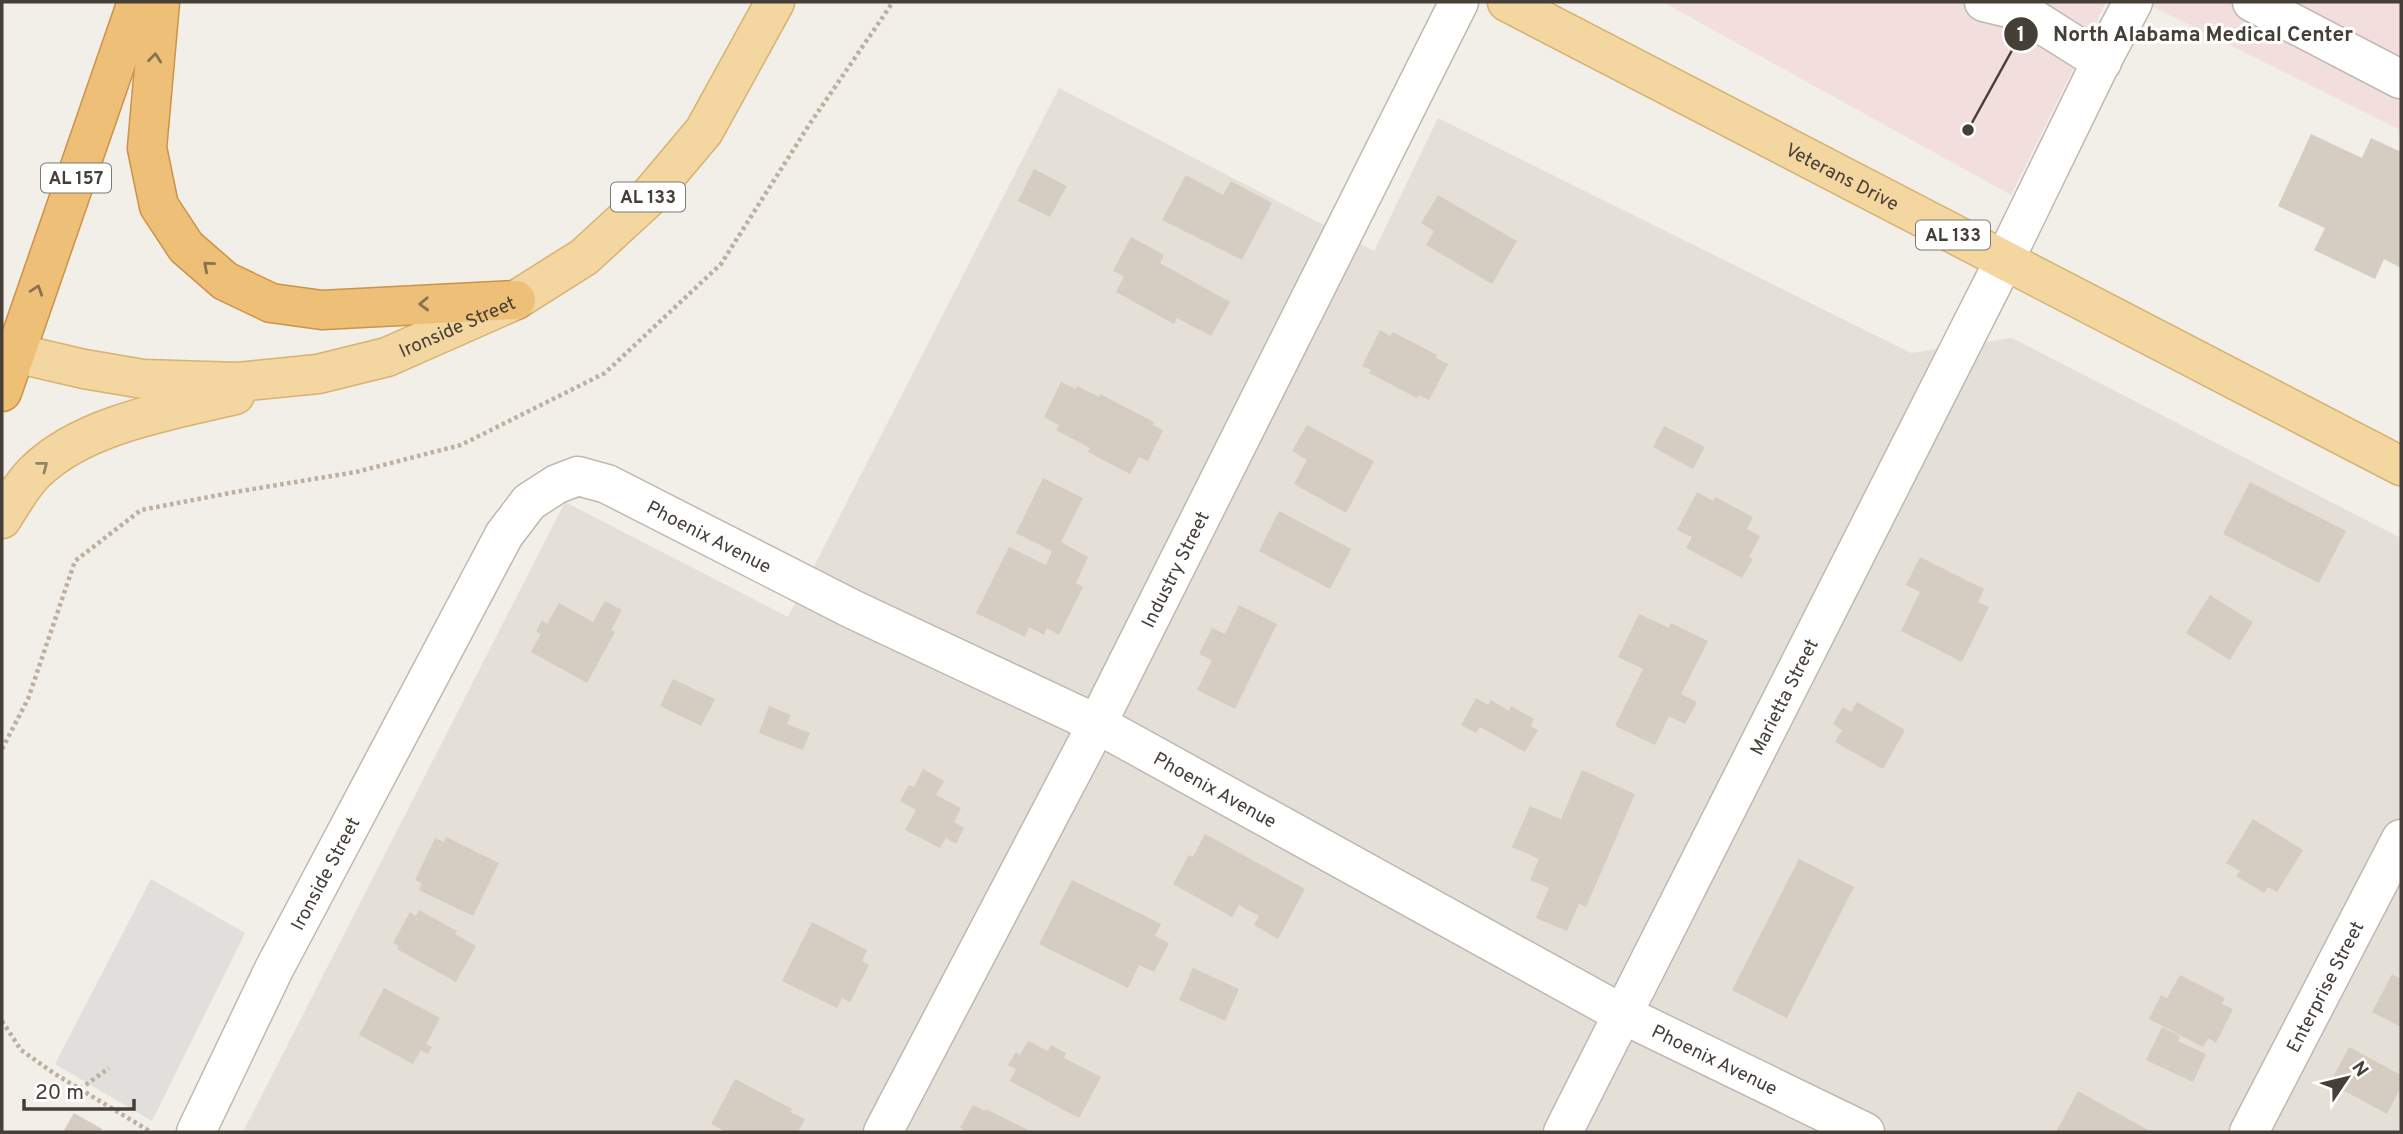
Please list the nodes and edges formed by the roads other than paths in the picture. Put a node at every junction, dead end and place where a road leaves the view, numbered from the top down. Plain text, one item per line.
1 (137, 2) edge
2 (160, 2) edge
3 (775, 2) edge
4 (1459, 2) edge
5 (1507, 2) edge
6 (1984, 2) edge
7 (2133, 2) edge
8 (2252, 2) edge
9 (2023, 6) edge
10 (2102, 62) junction
11 (2401, 77) edge
12 (2004, 261) junction
13 (516, 300) junction
14 (8, 352) edge
15 (318, 374) junction
16 (2, 392) edge
17 (2401, 466) edge
18 (557, 484) joint
19 (2, 519) edge
20 (1097, 724) junction
21 (2401, 839) edge
22 (1624, 1014) junction
23 (196, 1132) edge
24 (883, 1132) edge
25 (1563, 1132) edge
26 (1865, 1132) edge
27 (2249, 1132) edge

14 -> 1 highway, AL 157
13 -> 2 highway
3 - 13 main road, Ironside Street / AL 133
4 - 20 street, Industry Street
5 - 12 main road, Veterans Drive / AL 133
6 - 9 street
7 - 10 street, Marietta Street
8 - 11 street
9 - 10 street
10 - 12 street, Marietta Street
12 - 17 main road, Veterans Drive / AL 133
12 - 22 street, Marietta Street
13 - 15 main road, Ironside Street / AL 133
14 - 15 main road, Ironside Street / AL 133
14 - 16 highway, AL 157
19 -> 15 main road
18 - 20 street, Phoenix Avenue
18 - 23 street, Ironside Street
20 - 22 street, Phoenix Avenue
20 - 24 street, Industry Street
21 - 27 street, Enterprise Street
22 - 25 street, Marietta Street
22 - 26 street, Phoenix Avenue

